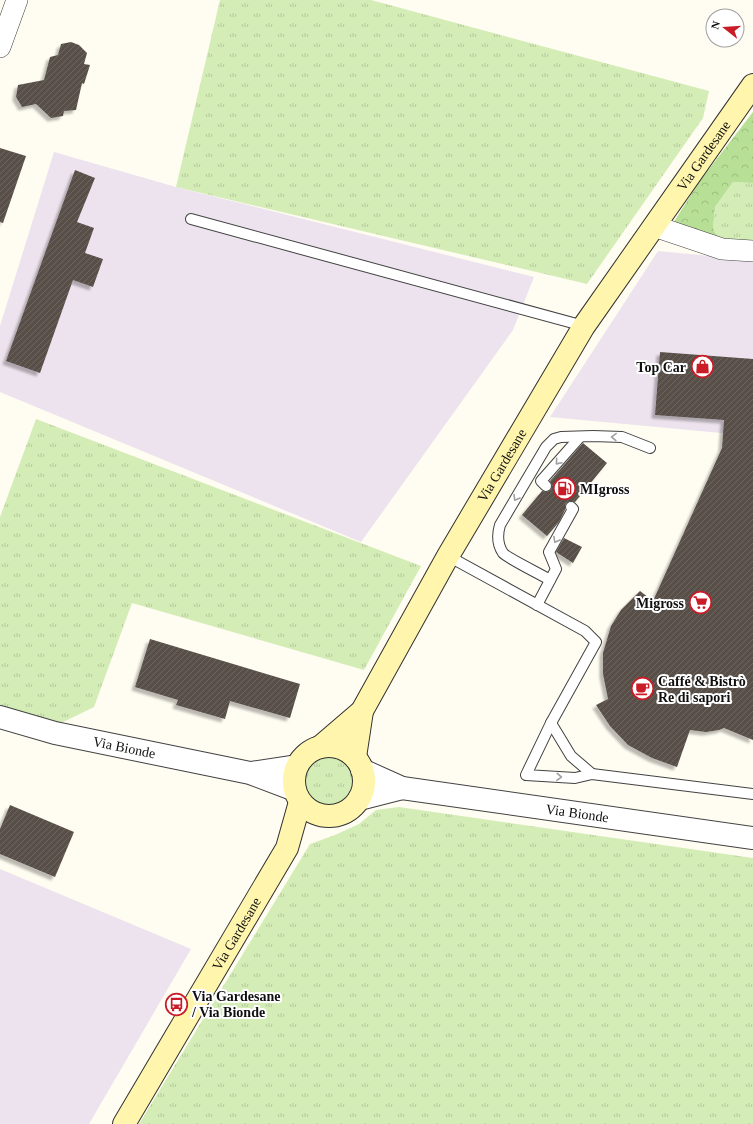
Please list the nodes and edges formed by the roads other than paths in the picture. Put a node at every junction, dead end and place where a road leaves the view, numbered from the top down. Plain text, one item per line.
1 (17, 0) edge
2 (0, 47) edge
3 (753, 85) edge
4 (191, 219) dead end
5 (654, 226) junction
6 (753, 252) edge
7 (584, 326) junction
8 (580, 437) junction
9 (650, 448) dead end
10 (546, 486) dead end
11 (571, 507) dead end
12 (448, 556) junction
13 (550, 580) junction
14 (537, 605) junction
15 (362, 711) junction
16 (0, 717) edge
17 (551, 723) junction
18 (320, 747) junction
19 (359, 764) junction
20 (297, 766) junction
21 (250, 773) junction
22 (592, 774) junction
23 (402, 788) junction
24 (753, 794) edge
25 (297, 796) junction
26 (359, 799) junction
27 (322, 816) junction
28 (753, 838) edge
29 (287, 848) junction
30 (124, 1124) edge

1 - 2 street
3 - 5 main road, Via Gardesane
4 - 7 lane
5 - 6 street
5 - 7 main road, Via Gardesane
7 - 12 main road, Via Gardesane
9 -> 8 lane
8 -> 10 lane
8 -> 13 lane
11 -> 13 lane
12 - 14 lane
12 - 15 main road, Via Gardesane
13 - 14 lane
14 - 17 lane
15 - 18 main road, Via Gardesane
15 - 19 main road, Via Gardesane
16 - 21 street, Via Bionde
17 - 22 lane
17 -> 22 lane
18 - 19 main road
18 - 20 main road
19 - 23 street, Via Bionde
19 - 26 main road
20 - 21 street, Via Bionde
20 - 25 main road
21 - 25 street, Via Bionde
22 - 24 lane
23 - 26 street, Via Bionde
23 - 28 street, Via Bionde
25 - 27 main road
25 - 29 main road, Via Gardesane
26 - 27 main road
27 - 29 main road, Via Gardesane
29 - 30 main road, Via Gardesane

